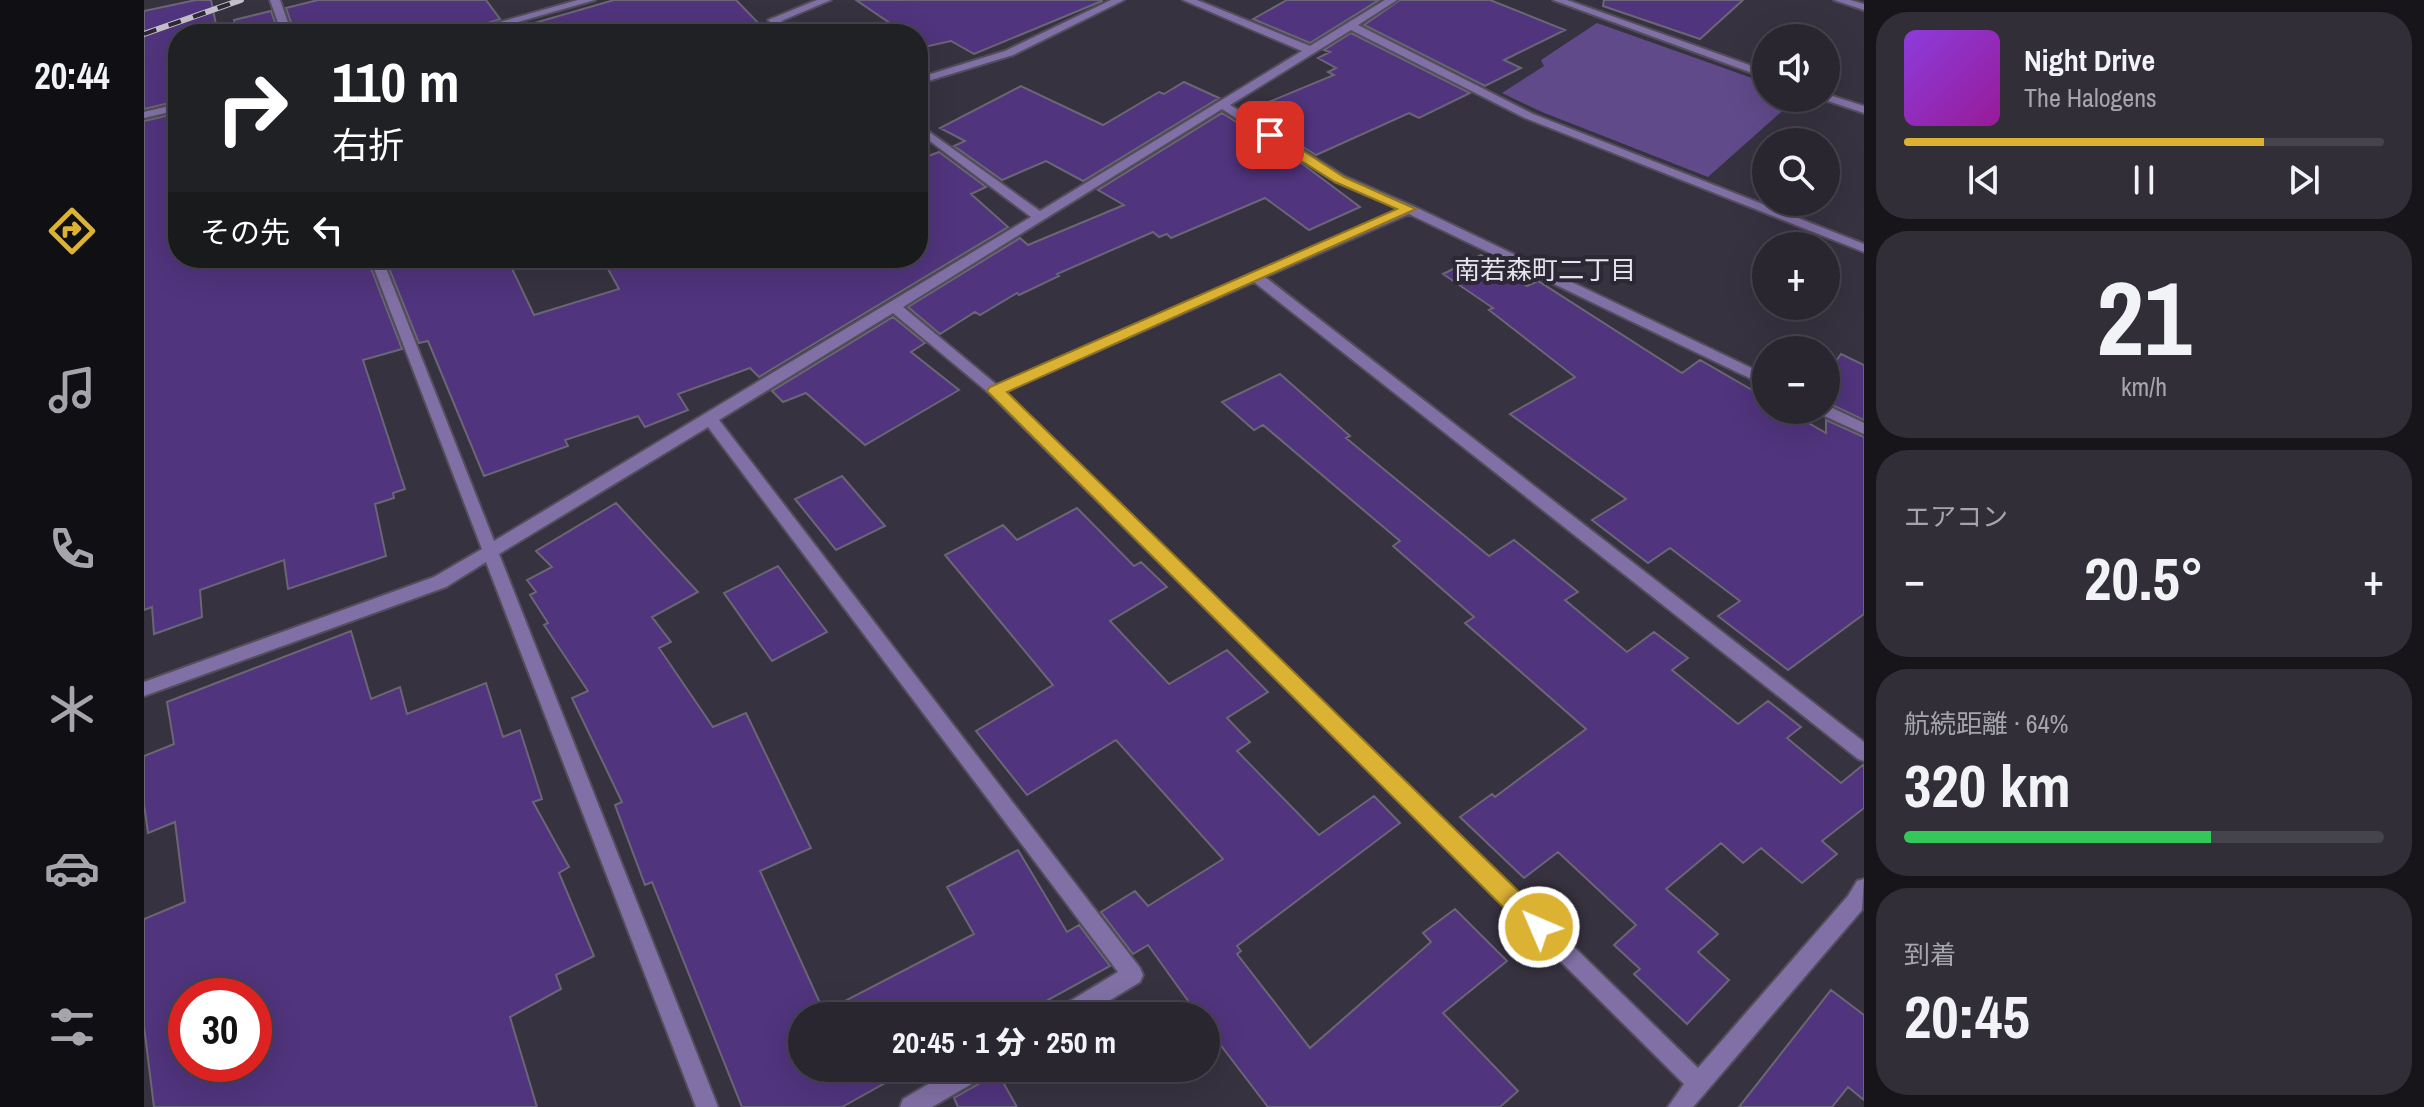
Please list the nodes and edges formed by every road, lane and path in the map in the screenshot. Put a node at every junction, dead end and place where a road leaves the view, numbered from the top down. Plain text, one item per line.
1 (275, 0) edge
2 (590, 0) edge
3 (826, 0) edge
4 (1119, 0) edge
5 (1188, 0) edge
6 (1392, 0) edge
7 (1558, 0) edge
8 (1839, 0) edge
9 (1864, 7) edge
10 (283, 24) edge
11 (500, 24) edge
12 (778, 24) edge
13 (1351, 26) junction
14 (1312, 51) junction
15 (1752, 70) edge
16 (928, 78) edge
17 (1840, 102) edge
18 (1223, 105) junction
19 (168, 109) edge
20 (1864, 110) edge
21 (144, 115) edge
22 (928, 134) edge
23 (1409, 209) junction
24 (1041, 218) junction
25 (1864, 248) edge
26 (380, 268) edge
27 (1255, 276) junction
28 (894, 307) junction
29 (1752, 374) edge
30 (995, 391) junction
31 (1840, 417) edge
32 (710, 419) junction
33 (1864, 429) edge
34 (490, 552) junction
35 (144, 689) edge
36 (1864, 753) edge
37 (1861, 900) edge
38 (1088, 1002) edge
39 (953, 1082) edge
40 (1698, 1083) junction
41 (707, 1107) edge
42 (911, 1107) edge
43 (1679, 1107) edge

1 - 10 street
2 - 11 street
3 - 12 street
4 - 16 street
5 - 14 street
6 - 13 street
7 - 15 street
8 - 9 street
13 - 14 street
13 - 25 street
14 - 18 street
17 - 20 street
18 - 23 street
18 - 24 street
19 - 21 street
22 - 24 street
23 - 27 street
23 - 29 street
24 - 28 street
26 - 34 street
27 - 30 street
27 - 36 street
28 - 30 street
28 - 32 street
30 - 40 street
31 - 33 street
32 - 34 street
32 - 38 street
34 - 35 street
34 - 41 street
37 - 40 street
39 - 42 street
40 - 43 street

